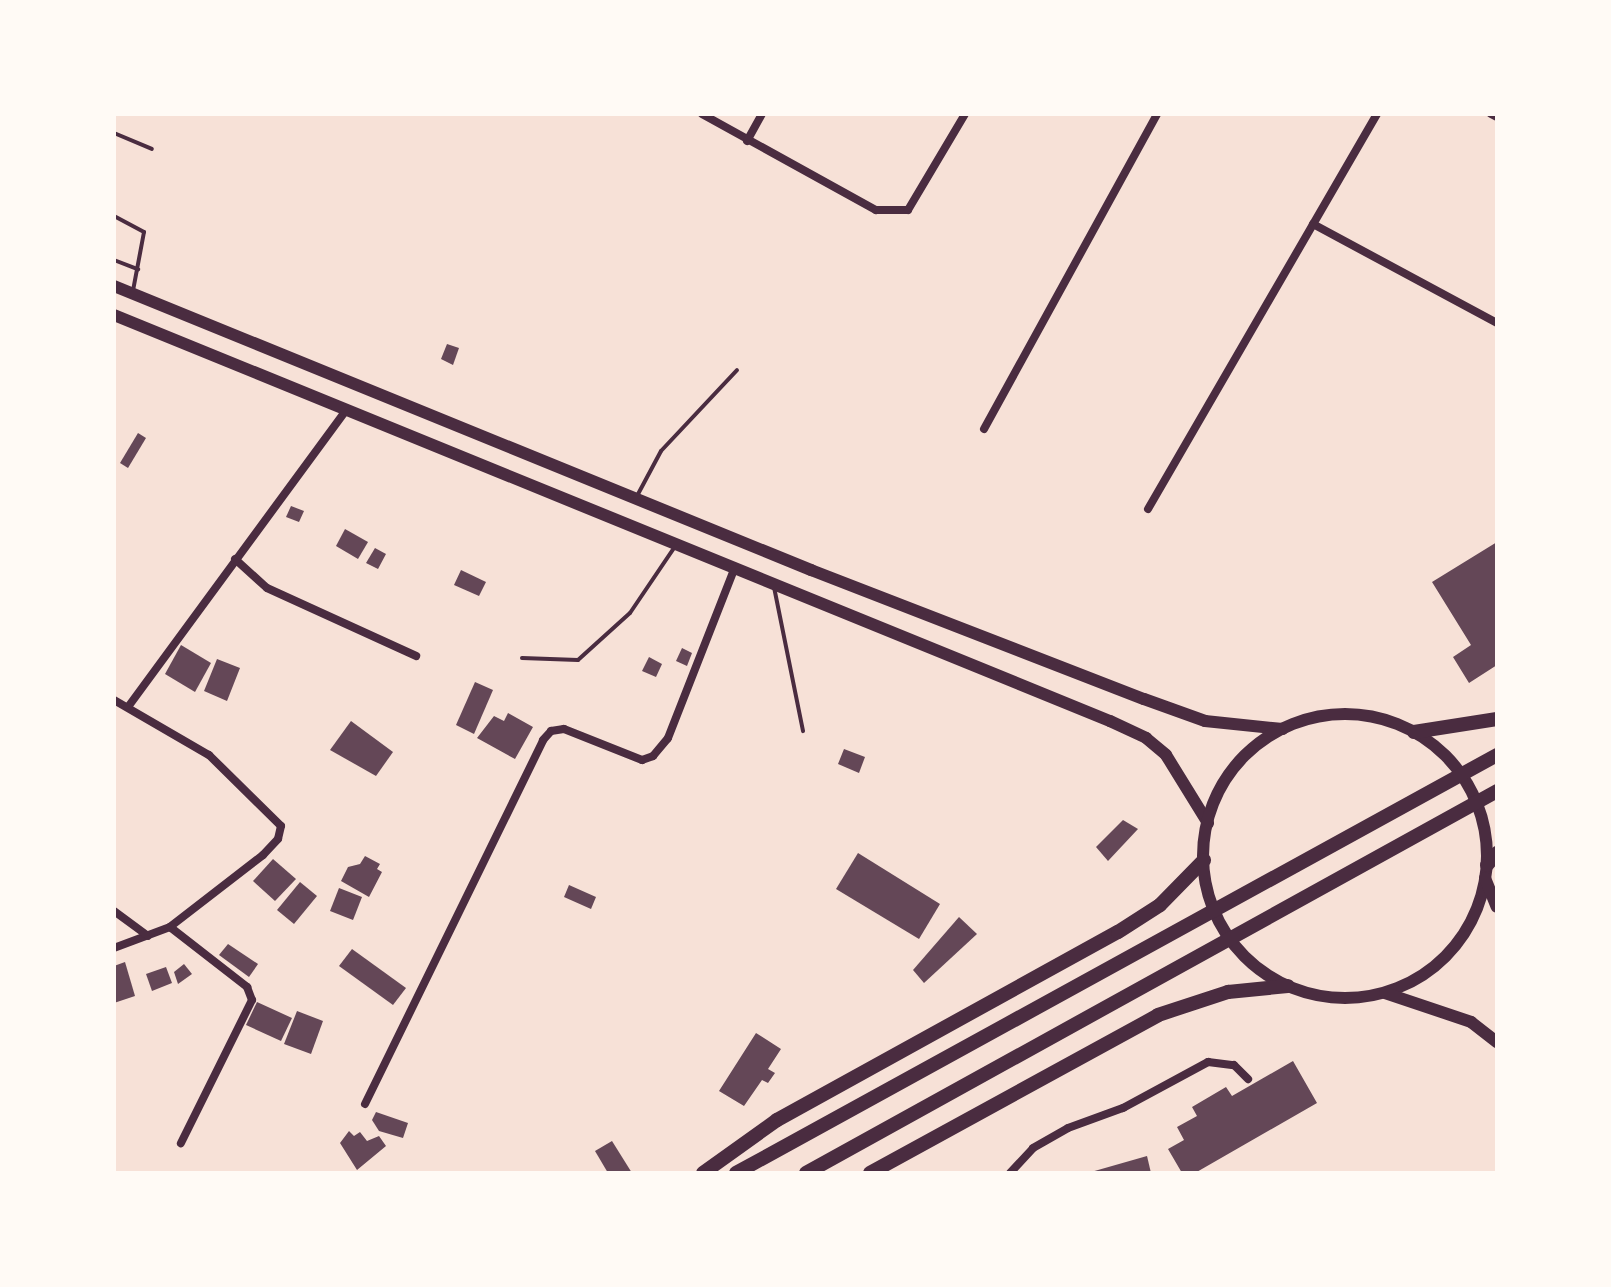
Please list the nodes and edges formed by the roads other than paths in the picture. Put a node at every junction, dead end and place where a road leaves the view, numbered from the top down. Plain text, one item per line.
1 (702, 114) edge
2 (762, 114) edge
3 (965, 114) edge
4 (1157, 114) edge
5 (1377, 114) edge
6 (1491, 114) edge
7 (1497, 117) edge
8 (114, 133) edge
9 (747, 141) junction
10 (152, 149) dead end
11 (114, 216) edge
12 (1313, 224) junction
13 (114, 260) edge
14 (138, 269) junction
15 (114, 286) edge
16 (132, 293) junction
17 (114, 315) edge
18 (1497, 323) edge
19 (737, 370) dead end
20 (347, 409) junction
21 (984, 429) dead end
22 (636, 499) junction
23 (1148, 509) dead end
24 (678, 543) junction
25 (235, 559) junction
26 (735, 566) junction
27 (773, 581) junction
28 (416, 656) dead end
29 (522, 658) dead end
30 (114, 700) edge
31 (128, 707) junction
32 (1497, 719) edge
33 (1283, 729) junction
34 (803, 731) dead end
35 (1414, 732) junction
36 (1497, 755) edge
37 (1497, 791) edge
38 (1208, 823) junction
39 (1497, 853) edge
40 (1204, 860) junction
41 (1486, 872) junction
42 (1497, 907) edge
43 (114, 911) edge
44 (170, 927) junction
45 (148, 936) junction
46 (114, 948) edge
47 (1288, 986) junction
48 (1385, 993) junction
49 (1497, 1042) edge
50 (1248, 1079) dead end
51 (365, 1104) dead end
52 (181, 1143) dead end
53 (703, 1173) edge
54 (736, 1173) edge
55 (806, 1173) edge
56 (870, 1173) edge
57 (1010, 1173) edge

1 - 9 street
2 - 9 street
3 - 9 street
4 - 21 street
5 - 12 street
6 - 7 street
8 - 10 lane
11 - 14 lane
12 - 18 street
12 - 23 street
13 - 14 lane
14 - 16 lane
15 - 16 main road
16 - 22 main road
17 - 20 main road
19 - 22 lane
20 - 24 main road
20 - 25 street
22 - 33 main road
24 - 26 main road
24 - 29 lane
25 - 28 street
25 - 31 street
26 - 27 main road
26 - 51 street
27 - 34 lane
27 - 38 main road
30 - 31 street
31 - 44 street
32 - 35 main road
33 - 35 main road
33 - 38 main road
35 - 41 main road
36 - 54 main road
37 - 55 main road
38 - 40 main road
39 - 41 main road
40 - 47 main road
40 - 53 main road
41 - 42 main road
41 - 48 main road
43 - 45 street
44 - 45 street
44 - 52 street
45 - 46 street
47 - 48 main road
47 - 56 main road
48 - 49 main road
50 - 57 street

